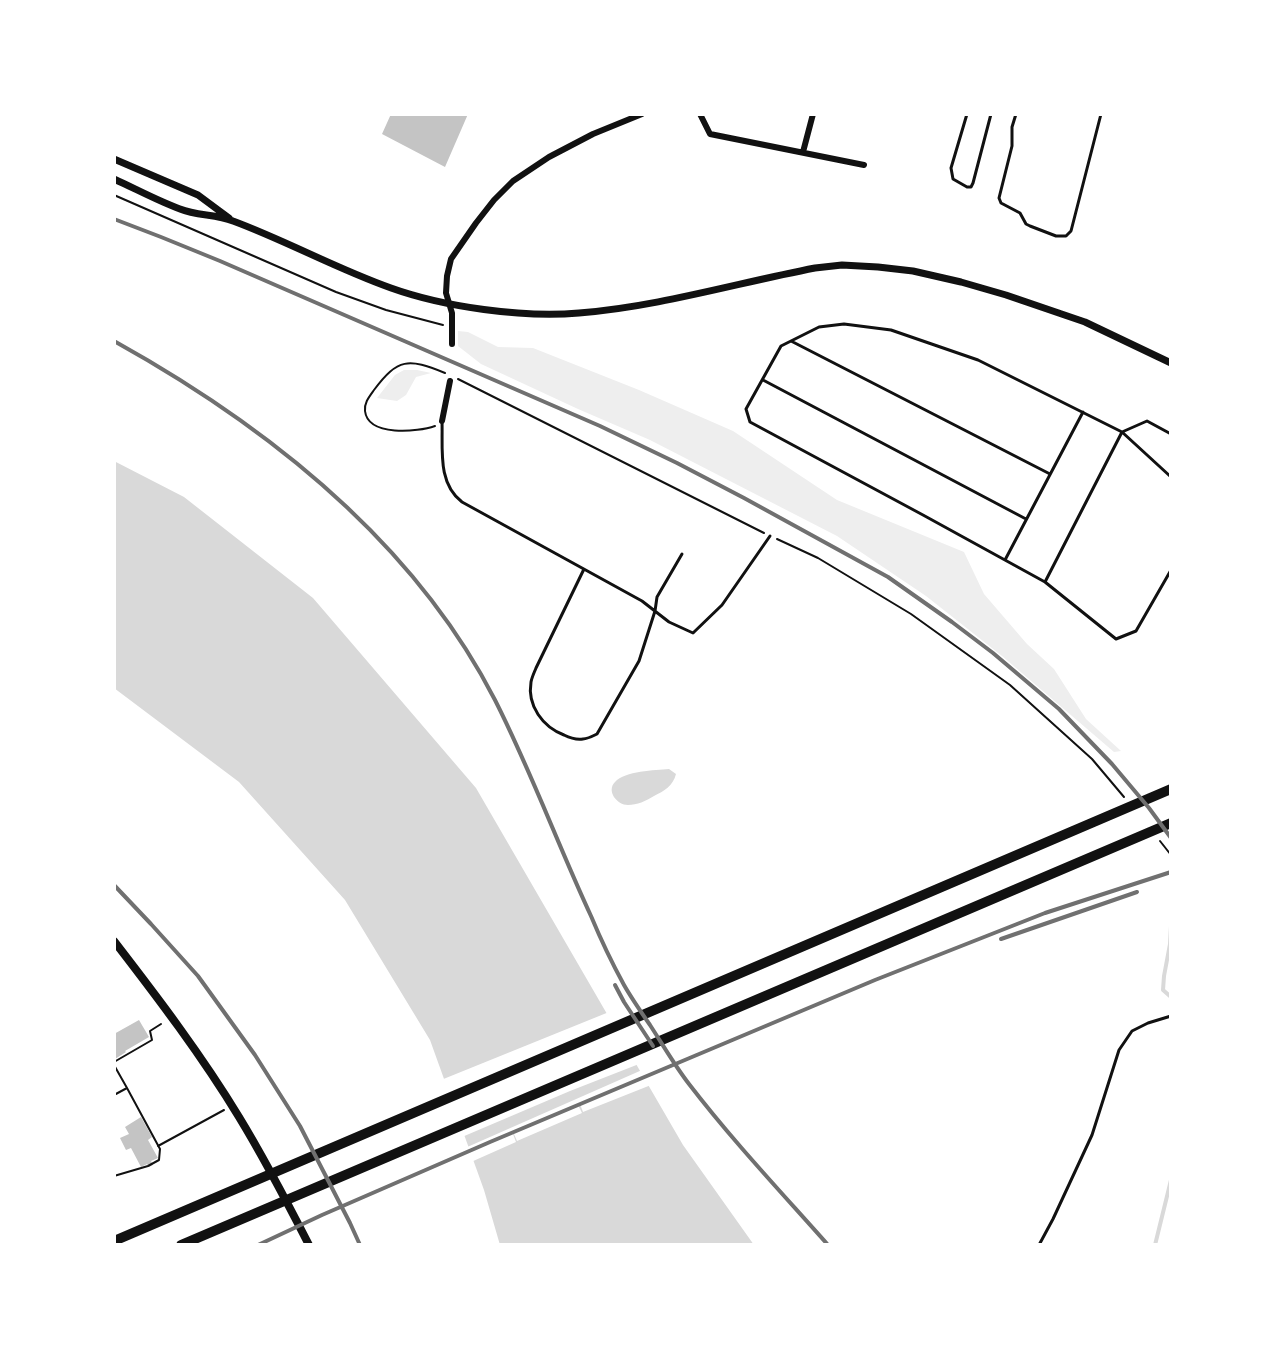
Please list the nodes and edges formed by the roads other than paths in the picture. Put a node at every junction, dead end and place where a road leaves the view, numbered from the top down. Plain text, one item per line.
1 (642, 114) edge
2 (700, 114) edge
3 (813, 114) edge
4 (967, 114) edge
5 (991, 114) edge
6 (1016, 114) edge
7 (1101, 114) edge
8 (803, 152) junction
9 (114, 159) edge
10 (864, 165) dead end
11 (114, 179) edge
12 (231, 220) junction
13 (791, 341) junction
14 (452, 344) dead end
15 (1171, 363) edge
16 (763, 380) junction
17 (450, 381) dead end
18 (1083, 412) junction
19 (442, 421) joint
20 (1122, 432) junction
21 (1171, 434) edge
22 (1050, 474) junction
23 (1171, 477) edge
24 (1026, 519) junction
25 (770, 536) road end
26 (682, 554) dead end
27 (1005, 560) junction
28 (584, 569) junction
29 (1171, 570) edge
30 (1045, 582) junction
31 (655, 611) junction
32 (1171, 789) edge
33 (1171, 823) edge
34 (114, 941) edge
35 (118, 953) edge
36 (1171, 1016) edge
37 (114, 1240) edge
38 (181, 1245) edge
39 (309, 1245) edge
40 (1039, 1245) edge

1 - 14 street
2 - 8 street
3 - 8 street
4 - 5 lane
6 - 7 lane
8 - 10 street
9 - 12 street
11 - 12 street
12 - 15 street
13 - 16 lane
13 - 18 lane
13 - 22 lane
16 - 24 lane
16 - 27 lane
17 - 19 street
18 - 20 lane
18 - 22 lane
19 - 28 lane
20 - 21 lane
20 - 23 lane
20 - 30 lane
22 - 24 lane
24 - 27 lane
25 - 31 lane
26 - 31 lane
27 - 30 lane
28 - 31 lane
28 - 31 lane
29 - 30 lane
32 - 37 highway
33 - 38 highway
34 - 35 main road
35 - 39 main road
36 - 40 lane

